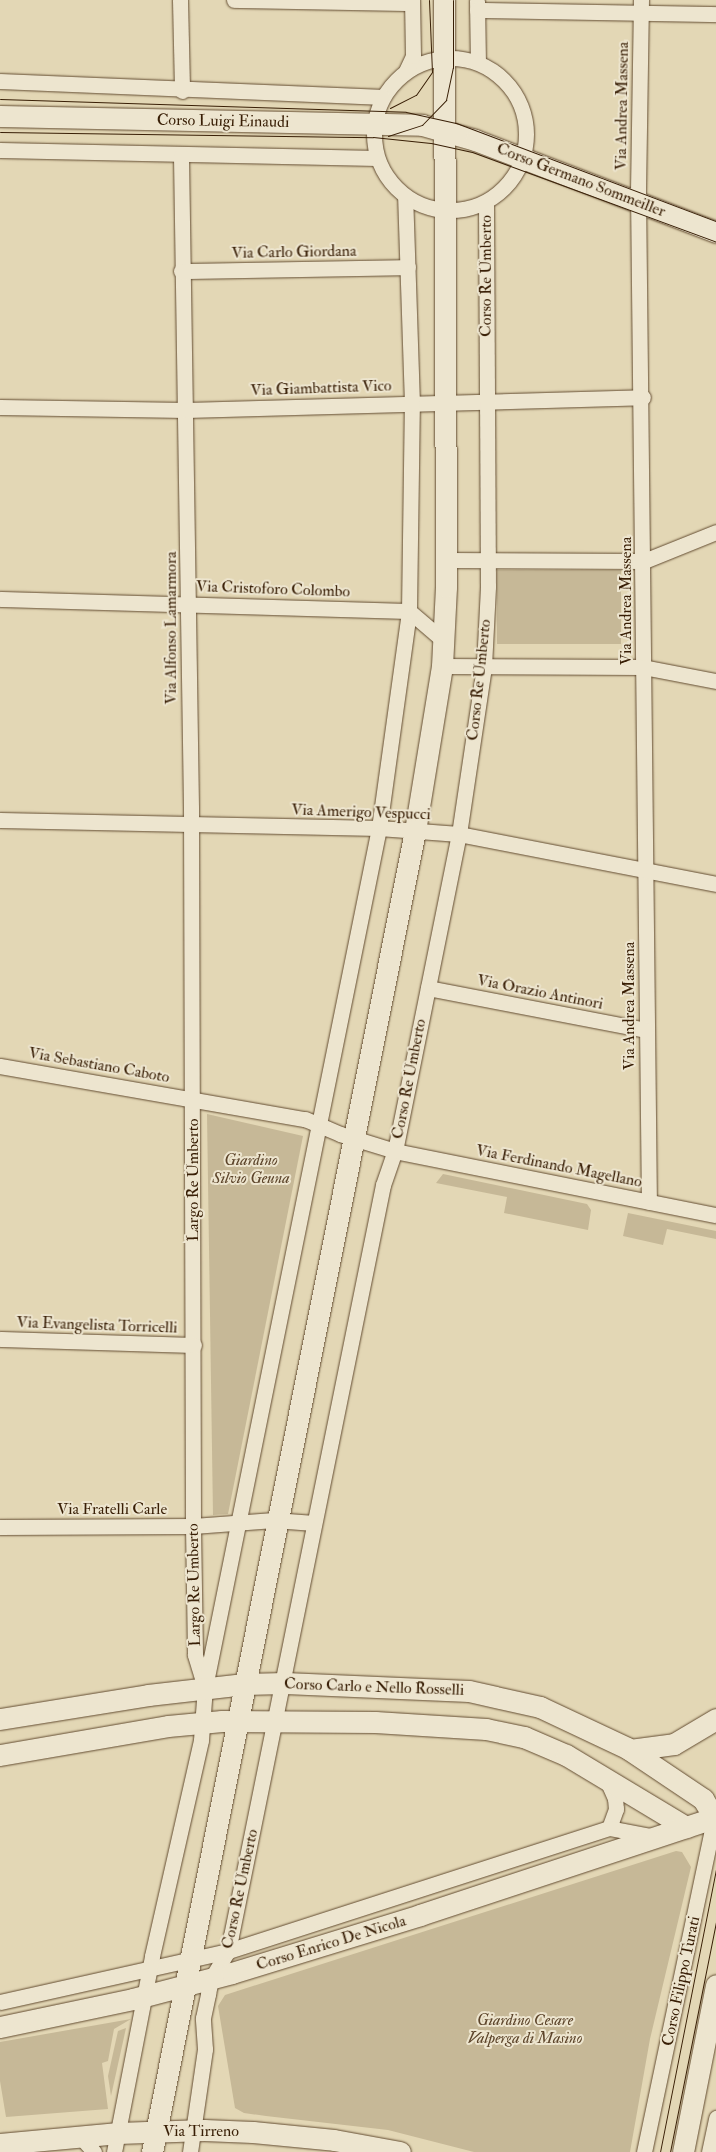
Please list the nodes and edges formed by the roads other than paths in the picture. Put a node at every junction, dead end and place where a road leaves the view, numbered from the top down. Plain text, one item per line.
1 (180, 0) edge
2 (234, 0) edge
3 (444, 0) edge
4 (412, 1) edge
5 (477, 5) edge
6 (641, 5) edge
7 (716, 14) edge
8 (445, 57) junction
9 (478, 62) junction
10 (406, 71) junction
11 (0, 81) edge
12 (182, 91) junction
13 (383, 97) junction
14 (0, 116) edge
15 (374, 124) junction
16 (446, 130) junction
17 (0, 150) edge
18 (181, 156) junction
19 (377, 158) junction
20 (522, 158) junction
21 (405, 196) junction
22 (486, 202) junction
23 (639, 203) junction
24 (447, 210) junction
25 (716, 232) edge
26 (408, 267) junction
27 (181, 271) junction
28 (643, 397) junction
29 (486, 401) junction
30 (446, 402) junction
31 (412, 404) junction
32 (0, 407) edge
33 (186, 410) junction
34 (716, 532) edge
35 (446, 560) junction
36 (644, 561) junction
37 (489, 562) junction
38 (0, 599) edge
39 (188, 604) junction
40 (409, 611) junction
41 (444, 641) junction
42 (442, 666) junction
43 (484, 666) junction
44 (643, 667) junction
45 (716, 680) edge
46 (0, 820) edge
47 (191, 824) junction
48 (379, 828) junction
49 (415, 831) junction
50 (459, 834) junction
51 (647, 871) junction
52 (716, 884) edge
53 (428, 988) junction
54 (646, 1030) junction
55 (0, 1066) edge
56 (192, 1099) junction
57 (321, 1125) junction
58 (354, 1138) junction
59 (395, 1151) junction
60 (650, 1202) junction
61 (716, 1215) edge
62 (0, 1339) edge
63 (194, 1345) junction
64 (276, 1520) junction
65 (314, 1523) junction
66 (238, 1524) junction
67 (193, 1526) junction
68 (0, 1527) edge
69 (284, 1683) junction
70 (244, 1684) junction
71 (205, 1687) junction
72 (0, 1719) edge
73 (716, 1719) edge
74 (275, 1720) junction
75 (237, 1721) junction
76 (204, 1722) junction
77 (630, 1750) junction
78 (0, 1755) edge
79 (606, 1777) junction
80 (716, 1814) edge
81 (686, 1827) junction
82 (609, 1828) junction
83 (656, 1837) junction
84 (228, 1951) junction
85 (189, 1961) junction
86 (150, 1970) junction
87 (211, 1979) junction
88 (716, 1985) edge
89 (183, 1986) junction
90 (145, 1996) junction
91 (0, 2002) edge
92 (712, 2024) edge
93 (0, 2027) edge
94 (716, 2118) edge
95 (194, 2130) junction
96 (156, 2131) junction
97 (116, 2143) edge
98 (0, 2144) edge
99 (87, 2144) edge
100 (152, 2152) edge
101 (190, 2152) edge
102 (400, 2152) edge
103 (644, 2152) edge
104 (683, 2152) edge
105 (710, 2152) edge

1 - 12 street
2 - 4 street
3 - 8 main road
4 - 10 street, Corso Re Umberto
5 - 6 street
5 - 9 street
6 - 7 street
6 - 23 street, Via Andrea Massena
8 - 9 street, Corso Re Umberto
8 - 10 street, Corso Re Umberto
8 - 16 main road
9 - 20 street, Corso Re Umberto
10 - 13 street, Corso Re Umberto
11 - 12 street, Corso Luigi Einaudi
12 - 13 street, Corso Luigi Einaudi
13 - 15 street, Corso Re Umberto
14 - 15 main road, Corso Luigi Einaudi
15 - 16 main road, Corso Luigi Einaudi
15 - 19 street, Corso Re Umberto
16 - 20 main road, Corso Germano Sommeiller
16 - 24 main road
17 - 18 street
18 - 19 street
18 - 27 street, Via Alfonso Lamarmora
19 - 21 street, Corso Re Umberto
20 - 22 street, Corso Re Umberto
20 - 23 main road, Corso Germano Sommeiller
21 - 24 street, Corso Re Umberto
21 - 26 street
22 - 24 street, Corso Re Umberto
22 - 29 street, Corso Re Umberto
23 - 25 main road, Corso Germano Sommeiller
23 - 28 street, Via Andrea Massena
24 - 30 main road
26 - 27 street, Via Carlo Giordana
26 - 31 street
27 - 33 street, Via Alfonso Lamarmora
28 - 29 street, Via Giambattista Vico
28 - 36 street, Via Andrea Massena
29 - 30 street, Via Giambattista Vico
29 - 37 street, Corso Re Umberto
30 - 31 street, Via Giambattista Vico
30 - 35 main road
31 - 33 street, Via Giambattista Vico
31 - 40 street
32 - 33 street, Via Giambattista Vico
33 - 39 street, Via Alfonso Lamarmora
34 - 36 street
35 - 37 street
35 - 41 main road
36 - 37 street
36 - 44 street, Via Andrea Massena
37 - 43 street, Corso Re Umberto
38 - 39 street, Via Cristoforo Colombo
39 - 40 street, Via Cristoforo Colombo
39 - 47 street, Via Alfonso Lamarmora
40 - 41 street
40 - 48 street
41 - 42 main road
42 - 43 street
42 - 49 main road
43 - 44 street
43 - 50 street, Corso Re Umberto
44 - 45 street
44 - 51 street, Via Andrea Massena
46 - 47 street, Via Amerigo Vespucci
47 - 48 street, Via Amerigo Vespucci
47 - 56 street, Via Alfonso Lamarmora
48 - 49 street, Via Amerigo Vespucci
48 - 57 street
49 - 50 street, Via Amerigo Vespucci
49 - 58 main road
50 - 51 street, Via Amerigo Vespucci
50 - 53 street, Corso Re Umberto
51 - 52 street, Via Amerigo Vespucci
51 - 54 street, Via Andrea Massena
53 - 54 street, Via Orazio Antinori
53 - 59 street, Corso Re Umberto
54 - 60 street, Via Andrea Massena
55 - 56 street, Via Sebastiano Caboto
56 - 57 street, Largo Re Umberto
56 - 63 street, Largo Re Umberto
57 - 58 street, Largo Re Umberto
57 - 66 street, Largo Re Umberto
58 - 59 street, Largo Re Umberto
58 - 64 main road
59 - 60 street, Via Ferdinando Magellano
59 - 65 street
60 - 61 street, Via Ferdinando Magellano
62 - 63 street, Via Evangelista Torricelli
63 - 67 street, Largo Re Umberto
64 - 65 street, Via Fratelli Carle
64 - 66 street, Via Fratelli Carle
64 - 70 main road
65 - 69 street
66 - 67 street, Via Fratelli Carle
66 - 71 street, Largo Re Umberto
67 - 68 street, Via Fratelli Carle
67 - 71 street, Largo Re Umberto
69 - 70 main road, Corso Carlo e Nello Rosselli
69 - 74 street, Corso Re Umberto
69 - 77 main road, Corso Carlo e Nello Rosselli
70 - 71 main road, Corso Carlo e Nello Rosselli
70 - 75 main road
71 - 72 main road, Corso Carlo e Nello Rosselli
71 - 76 street
73 - 77 main road
74 - 75 main road
74 - 79 main road
74 - 84 street, Corso Re Umberto
75 - 76 main road
75 - 85 main road
76 - 78 main road
76 - 86 street
77 - 80 main road, Corso Carlo e Nello Rosselli
79 - 81 main road
79 - 82 street
80 - 81 main road
80 - 103 street, Corso Filippo Turati
81 - 83 main road, Corso Enrico De Nicola
82 - 83 street, Corso Enrico De Nicola
82 - 84 street, Corso Enrico De Nicola
83 - 87 main road, Corso Enrico De Nicola
84 - 85 street, Corso Enrico De Nicola
84 - 87 street, Corso Re Umberto
85 - 86 street, Corso Enrico De Nicola
85 - 89 main road
86 - 90 street
86 - 91 street, Corso Enrico De Nicola
87 - 89 main road, Corso Enrico De Nicola
87 - 95 street, Corso Re Umberto
88 - 92 main road
89 - 90 main road, Corso Enrico De Nicola
89 - 96 main road
90 - 93 main road, Corso Enrico De Nicola
90 - 97 street
92 - 104 main road
94 - 105 street
95 - 96 main road, Via Tirreno
95 - 101 street, Corso Re Umberto
95 - 102 main road, Via Tirreno
96 - 97 main road, Via Tirreno
96 - 100 main road
97 - 99 main road, Via Tirreno
98 - 99 main road, Via Tirreno

